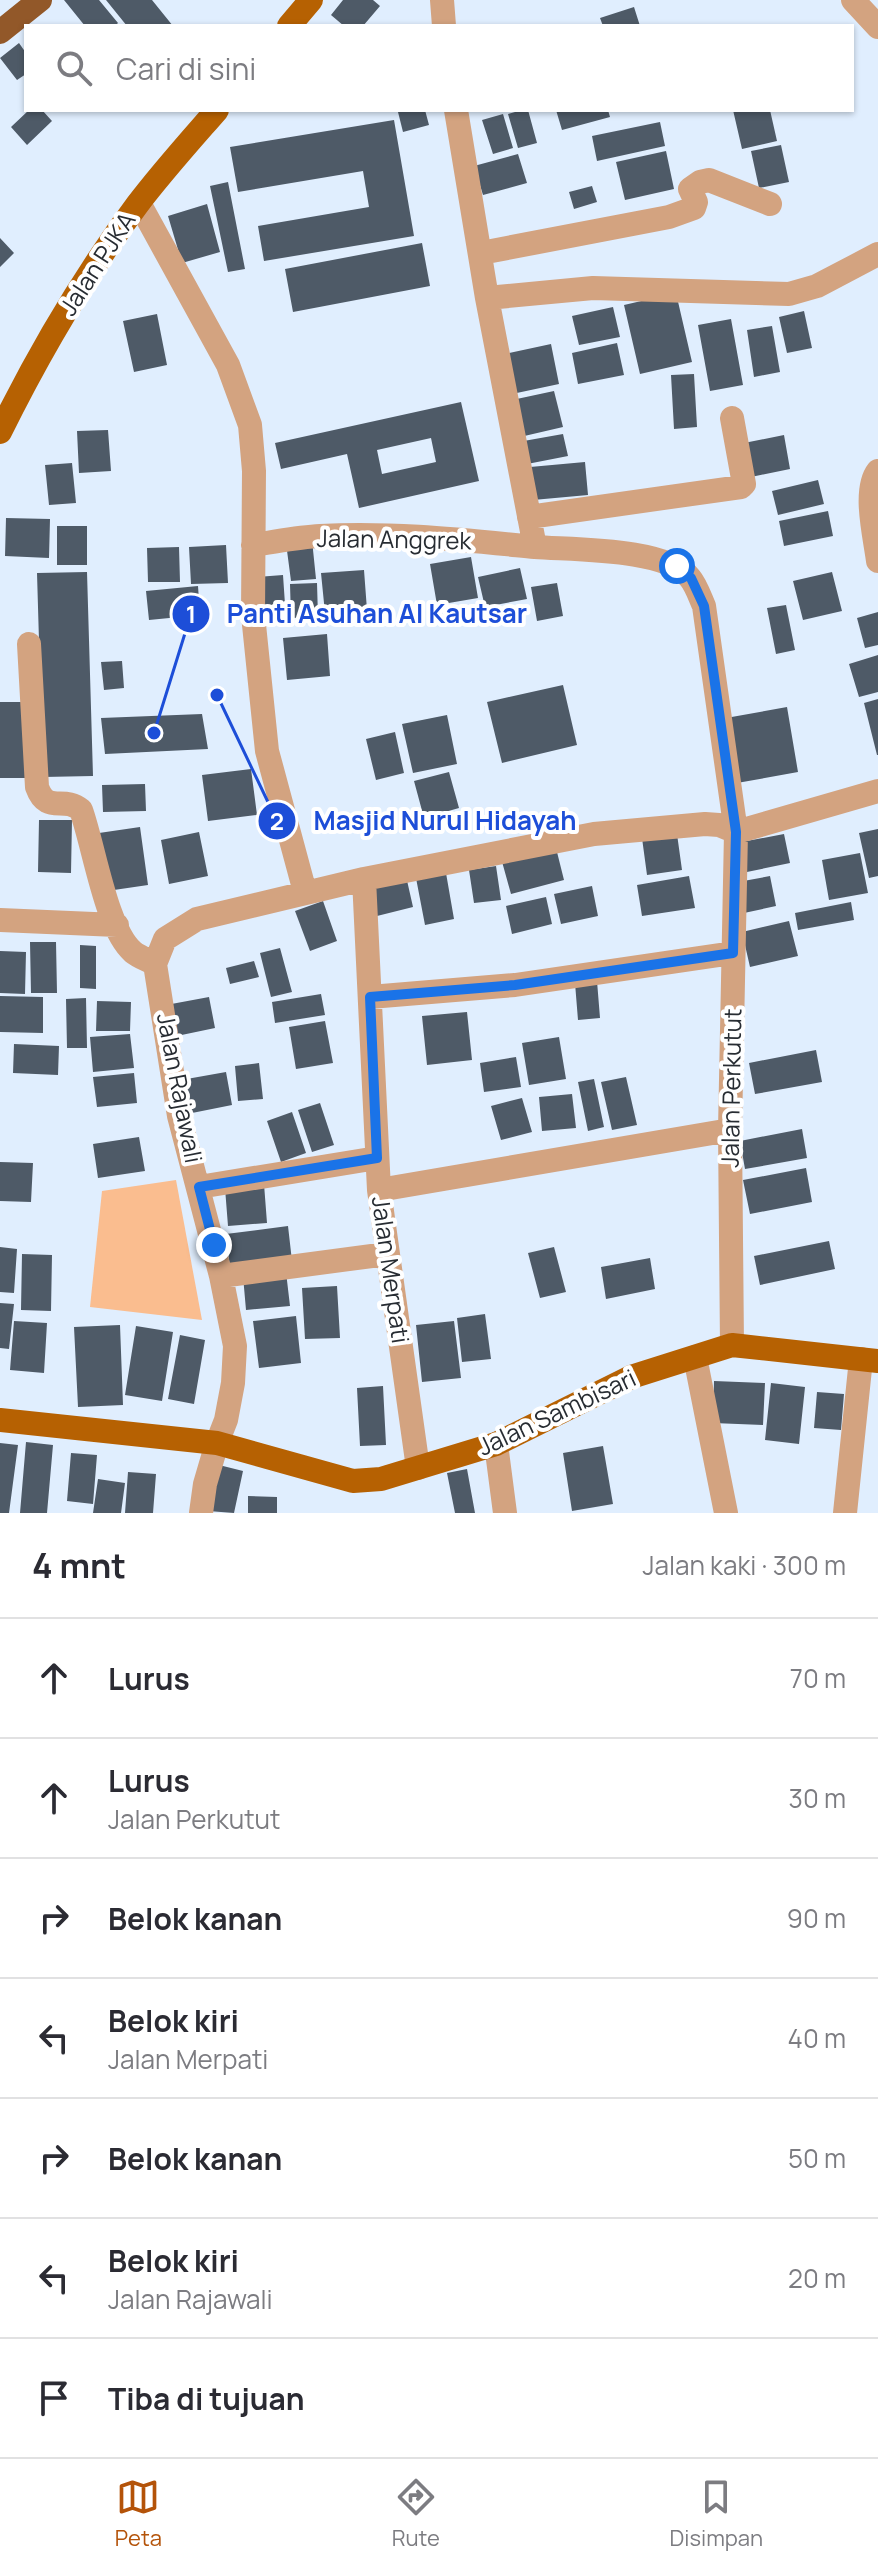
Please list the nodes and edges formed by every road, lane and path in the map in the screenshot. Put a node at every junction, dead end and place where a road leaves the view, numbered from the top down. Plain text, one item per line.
1 (40, 0) edge
2 (311, 0) edge
3 (442, 0) edge
4 (853, 0) edge
5 (291, 24) edge
6 (444, 24) edge
7 (878, 27) edge
8 (0, 32) edge
9 (215, 112) edge
10 (456, 112) edge
11 (139, 203) junction
12 (770, 204) dead end
13 (481, 253) junction
14 (878, 254) edge
15 (487, 298) junction
16 (732, 418) dead end
17 (0, 432) edge
18 (878, 471) edge
19 (529, 517) junction
20 (253, 545) junction
21 (535, 547) junction
22 (878, 561) edge
23 (29, 644) dead end
24 (878, 791) edge
25 (736, 832) junction
26 (364, 879) junction
27 (305, 892) junction
28 (0, 920) edge
29 (117, 925) junction
30 (733, 953) junction
31 (155, 964) junction
32 (370, 997) junction
33 (730, 1130) junction
34 (377, 1158) junction
35 (199, 1187) junction
36 (379, 1190) junction
37 (387, 1254) junction
38 (221, 1276) junction
39 (732, 1345) junction
40 (695, 1357) junction
41 (870, 1360) edge
42 (0, 1420) edge
43 (217, 1443) junction
44 (496, 1444) junction
45 (418, 1468) junction
46 (201, 1513) edge
47 (505, 1513) edge
48 (726, 1513) edge
49 (845, 1513) edge

1 - 8 highway
2 - 5 main road
3 - 6 street
4 - 7 street
9 - 11 main road, Jalan PJKA
10 - 13 street
11 - 17 main road, Jalan PJKA
11 - 20 street
12 - 13 street
13 - 15 street
14 - 15 street
15 - 19 street
16 - 19 street
18 - 22 street
19 - 21 street
20 - 21 street, Jalan Anggrek
20 - 27 street
21 - 25 street, Jalan Anggrek
23 - 29 street
24 - 25 street
25 - 26 street
25 - 30 street, Jalan Perkutut
26 - 27 street
26 - 32 street, Jalan Merpati
27 - 31 street
28 - 29 street
29 - 31 street
30 - 32 street
30 - 33 street, Jalan Perkutut
31 - 35 street, Jalan Rajawali
32 - 34 street, Jalan Merpati
33 - 36 street
33 - 39 street, Jalan Perkutut
34 - 35 street
34 - 36 street, Jalan Merpati
35 - 38 street, Jalan Rajawali
36 - 37 street, Jalan Merpati
37 - 38 street
37 - 45 street, Jalan Merpati
38 - 43 street, Jalan Rajawali
39 - 40 main road, Jalan Sambisari
39 - 41 main road, Jalan Sambisari
40 - 44 main road, Jalan Sambisari
40 - 48 street
41 - 49 street
42 - 43 main road, Jalan Sambisari
43 - 45 main road, Jalan Sambisari
43 - 46 street, Jalan Rajawali
44 - 45 main road, Jalan Sambisari
44 - 47 street

